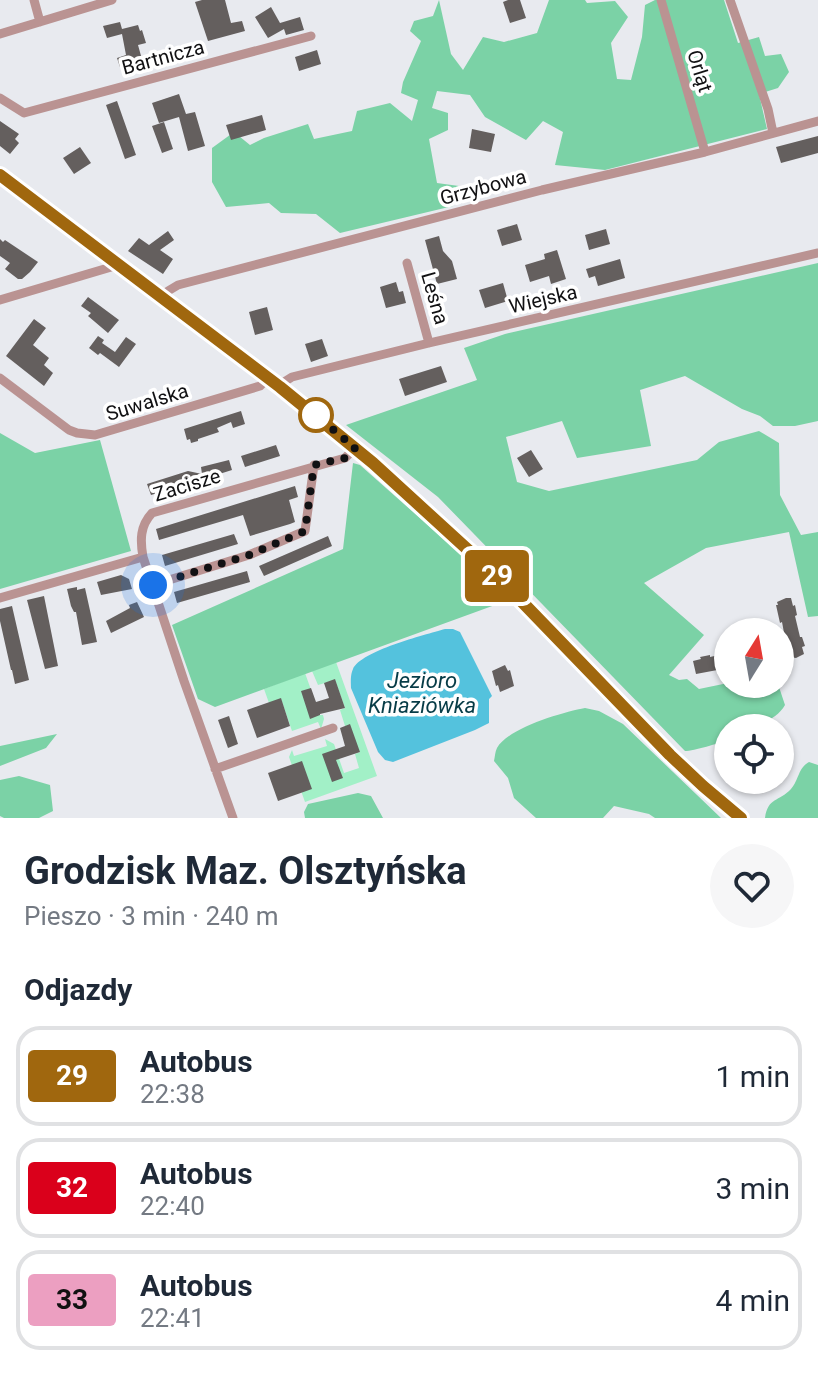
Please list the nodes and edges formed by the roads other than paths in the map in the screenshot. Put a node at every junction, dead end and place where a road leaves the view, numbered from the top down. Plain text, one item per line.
1 (34, 0) edge
2 (112, 0) edge
3 (661, 0) edge
4 (730, 0) edge
5 (40, 22) junction
6 (0, 34) edge
7 (311, 36) dead end
8 (0, 98) edge
9 (818, 121) edge
10 (773, 133) junction
11 (705, 152) junction
12 (0, 175) edge
13 (818, 253) edge
14 (407, 263) dead end
15 (118, 265) junction
16 (162, 298) junction
17 (0, 300) edge
18 (429, 343) junction
19 (0, 378) edge
20 (268, 378) junction
21 (280, 387) junction
22 (355, 448) junction
23 (314, 465) junction
24 (143, 557) junction
25 (153, 585) junction
26 (0, 598) edge
27 (333, 728) dead end
28 (215, 769) junction
29 (233, 818) edge
30 (741, 818) edge

1 - 5 street
2 - 5 street
3 - 11 street, Orląt
4 - 10 street
5 - 6 street
7 - 8 street, Bartnicza
9 - 10 street, Grzybowa
10 - 11 street, Grzybowa
11 - 16 street, Grzybowa
12 - 15 street
13 - 18 street, Wiejska
14 - 18 street, Leśna
15 - 16 street
15 - 17 street
16 - 20 street
18 - 21 street, Wiejska
19 - 20 street, Suwalska
20 - 21 street
21 - 22 street
22 - 23 street, Zacisze
22 - 30 street
23 - 24 street, Zacisze
23 - 25 street
24 - 25 street, Zacisze
24 - 26 street
25 - 28 street, Zacisze
27 - 28 street
28 - 29 street, Zacisze

